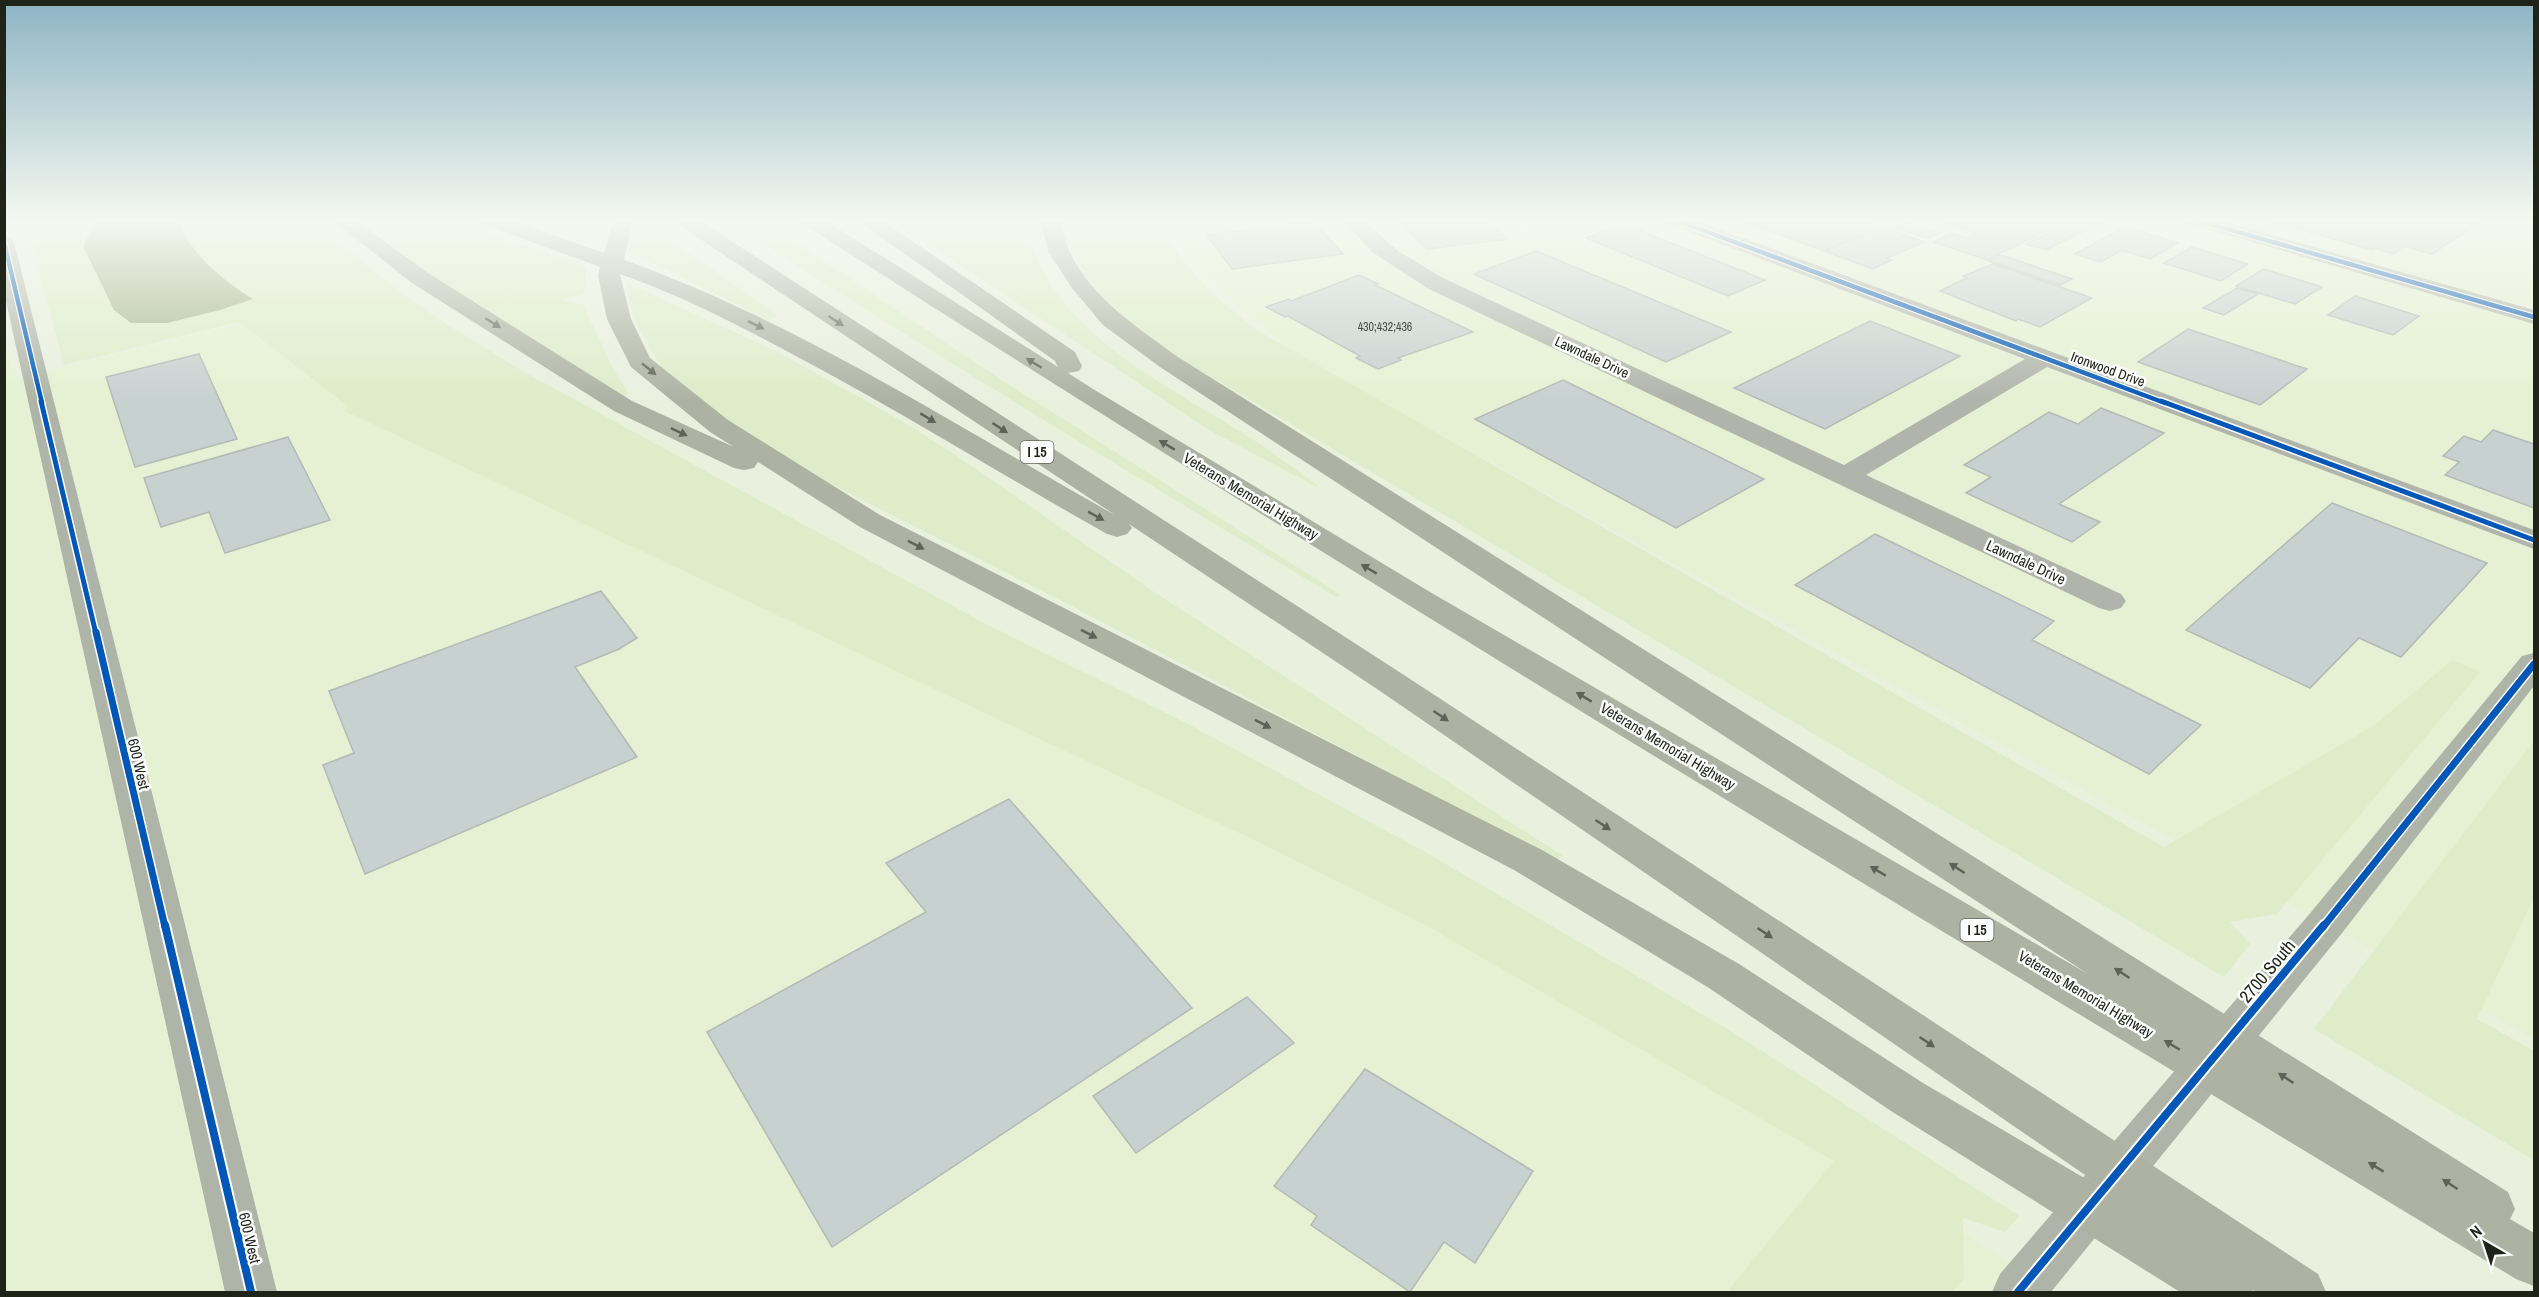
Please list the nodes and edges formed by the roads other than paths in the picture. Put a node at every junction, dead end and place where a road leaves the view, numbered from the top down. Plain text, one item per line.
1 (13, 280) edge
2 (422, 280) edge
3 (610, 280) edge
4 (653, 280) edge
5 (775, 280) edge
6 (904, 280) edge
7 (954, 280) edge
8 (1078, 280) edge
9 (1429, 280) edge
10 (1835, 280) edge
11 (2404, 280) edge
12 (2535, 317) edge
13 (2044, 358) junction
14 (1084, 394) junction
15 (1845, 477) junction
16 (870, 521) junction
17 (2535, 540) edge
18 (2110, 601) dead end
19 (2535, 664) edge
20 (1392, 683) junction
21 (2535, 1238) edge
22 (2535, 1261) edge
23 (250, 1293) edge
24 (2018, 1293) edge
25 (2227, 1293) edge
26 (2300, 1293) edge

1 - 23 street, 600 West
2 -> 16 highway
3 -> 16 highway
4 -> 20 highway
5 -> 20 highway, I 15
14 -> 6 highway, Veterans Memorial Highway / I 15
7 - 14 highway
21 -> 8 highway
9 - 15 street, Lawndale Drive
10 - 13 street, Ironwood Drive
11 - 12 street
13 - 15 street
13 - 17 street, Ironwood Drive
22 -> 14 highway, Veterans Memorial Highway / I 15
15 - 18 street, Lawndale Drive
16 -> 25 highway
19 - 24 street, 2700 South
20 -> 26 highway, I 15

